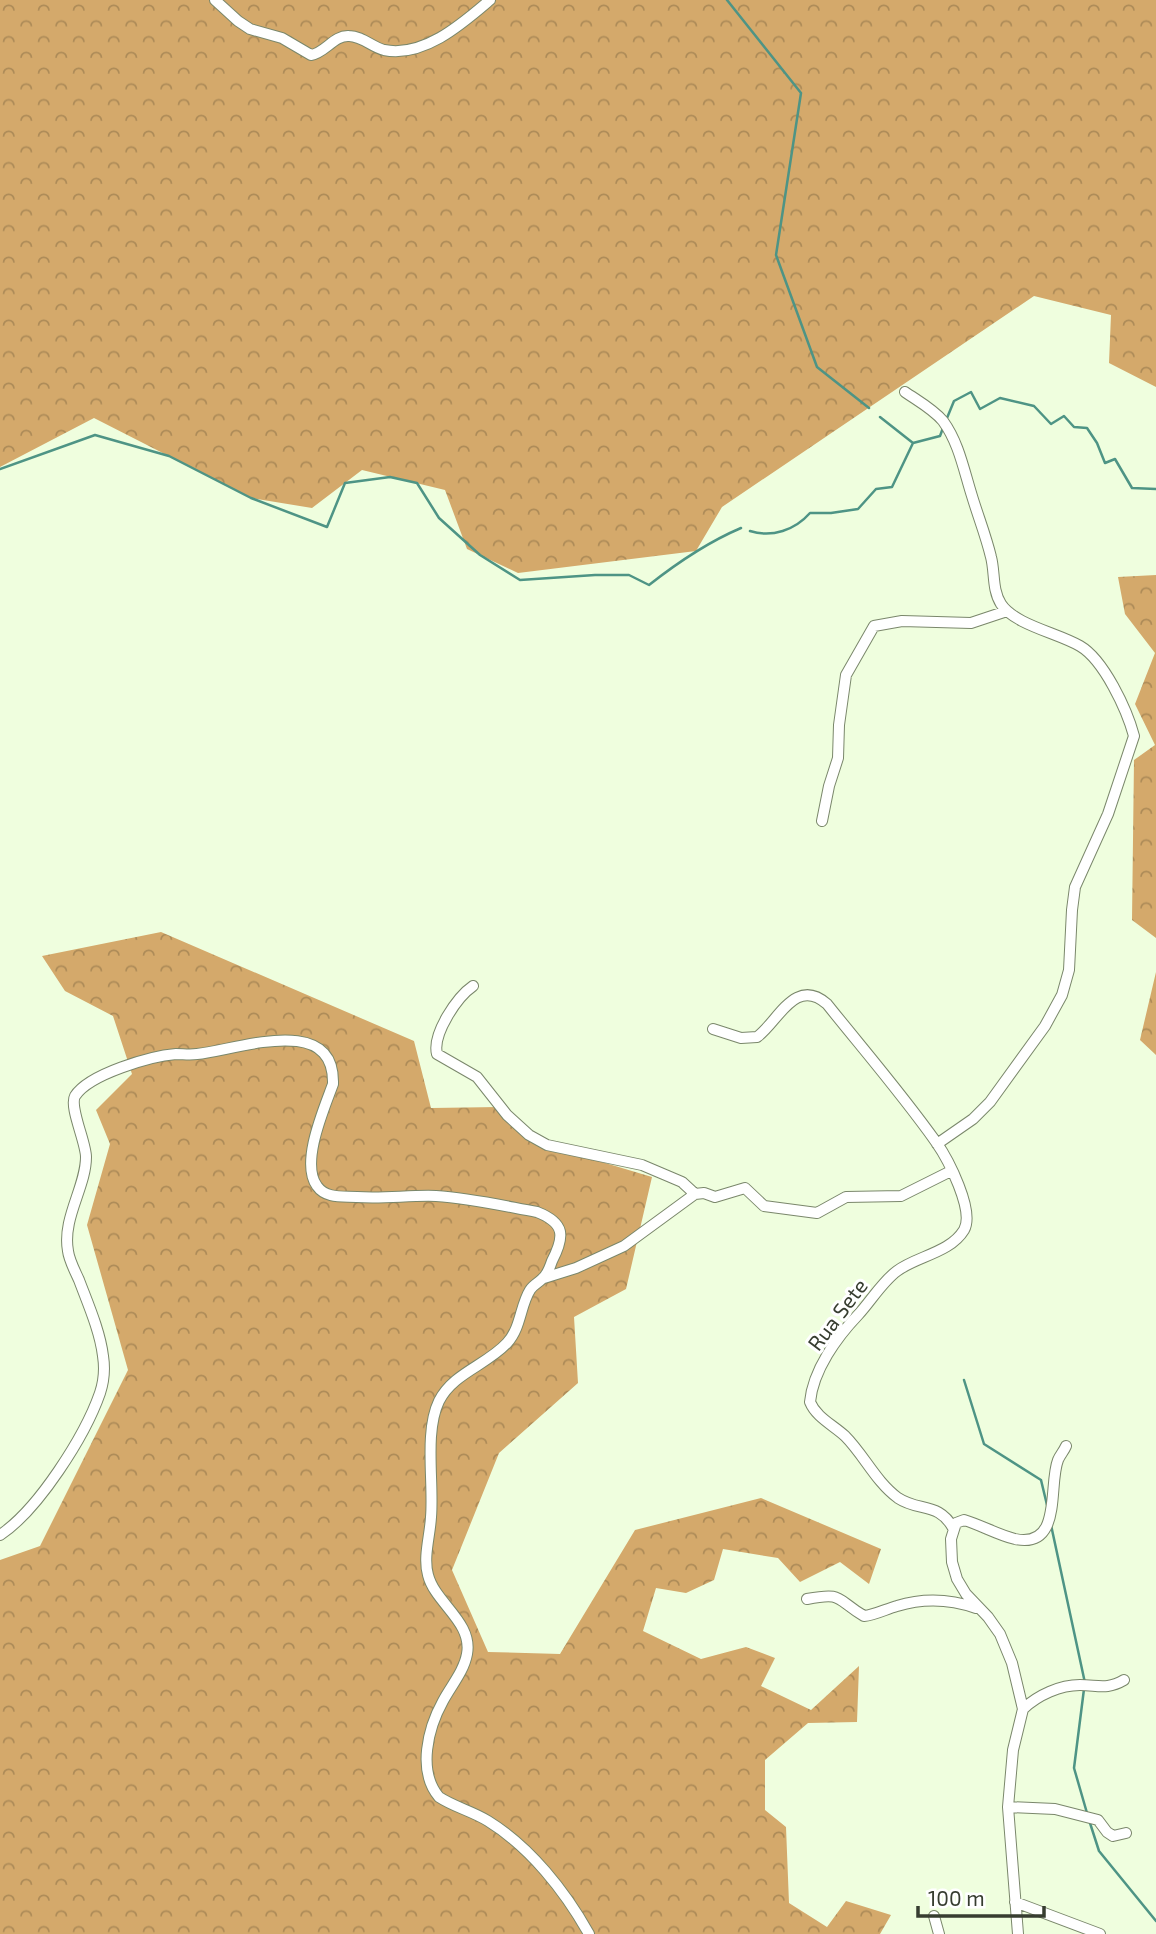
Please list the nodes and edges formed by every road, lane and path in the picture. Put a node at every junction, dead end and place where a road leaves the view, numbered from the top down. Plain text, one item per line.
1 (215, 0) edge
2 (491, 0) edge
3 (905, 392) dead end
4 (1007, 611) junction
5 (822, 821) dead end
6 (473, 986) dead end
7 (713, 1029) dead end
8 (937, 1144) junction
9 (951, 1171) junction
10 (695, 1194) junction
11 (544, 1278) junction
12 (1066, 1446) dead end
13 (953, 1528) junction
14 (0, 1535) edge
15 (807, 1599) dead end
16 (979, 1609) junction
17 (1124, 1680) dead end
18 (1023, 1709) junction
19 (1008, 1807) junction
20 (1126, 1833) dead end
21 (1015, 1902) junction
22 (934, 1916) dead end
23 (589, 1934) edge
24 (939, 1934) edge
25 (1018, 1934) edge
26 (1100, 1934) edge

1 - 2 street
3 - 4 street
4 - 5 street
4 - 8 street
6 - 10 street
7 - 8 street, Rua Sete
8 - 9 street, Rua Sete
9 - 10 street
9 - 13 street, Rua Sete
10 - 11 street
11 - 14 street
11 - 23 street
12 - 13 street
13 - 16 street
15 - 16 street
16 - 18 street
17 - 18 street
18 - 19 street
19 - 20 street
19 - 21 street
21 - 25 street
21 - 26 street
22 - 24 street

